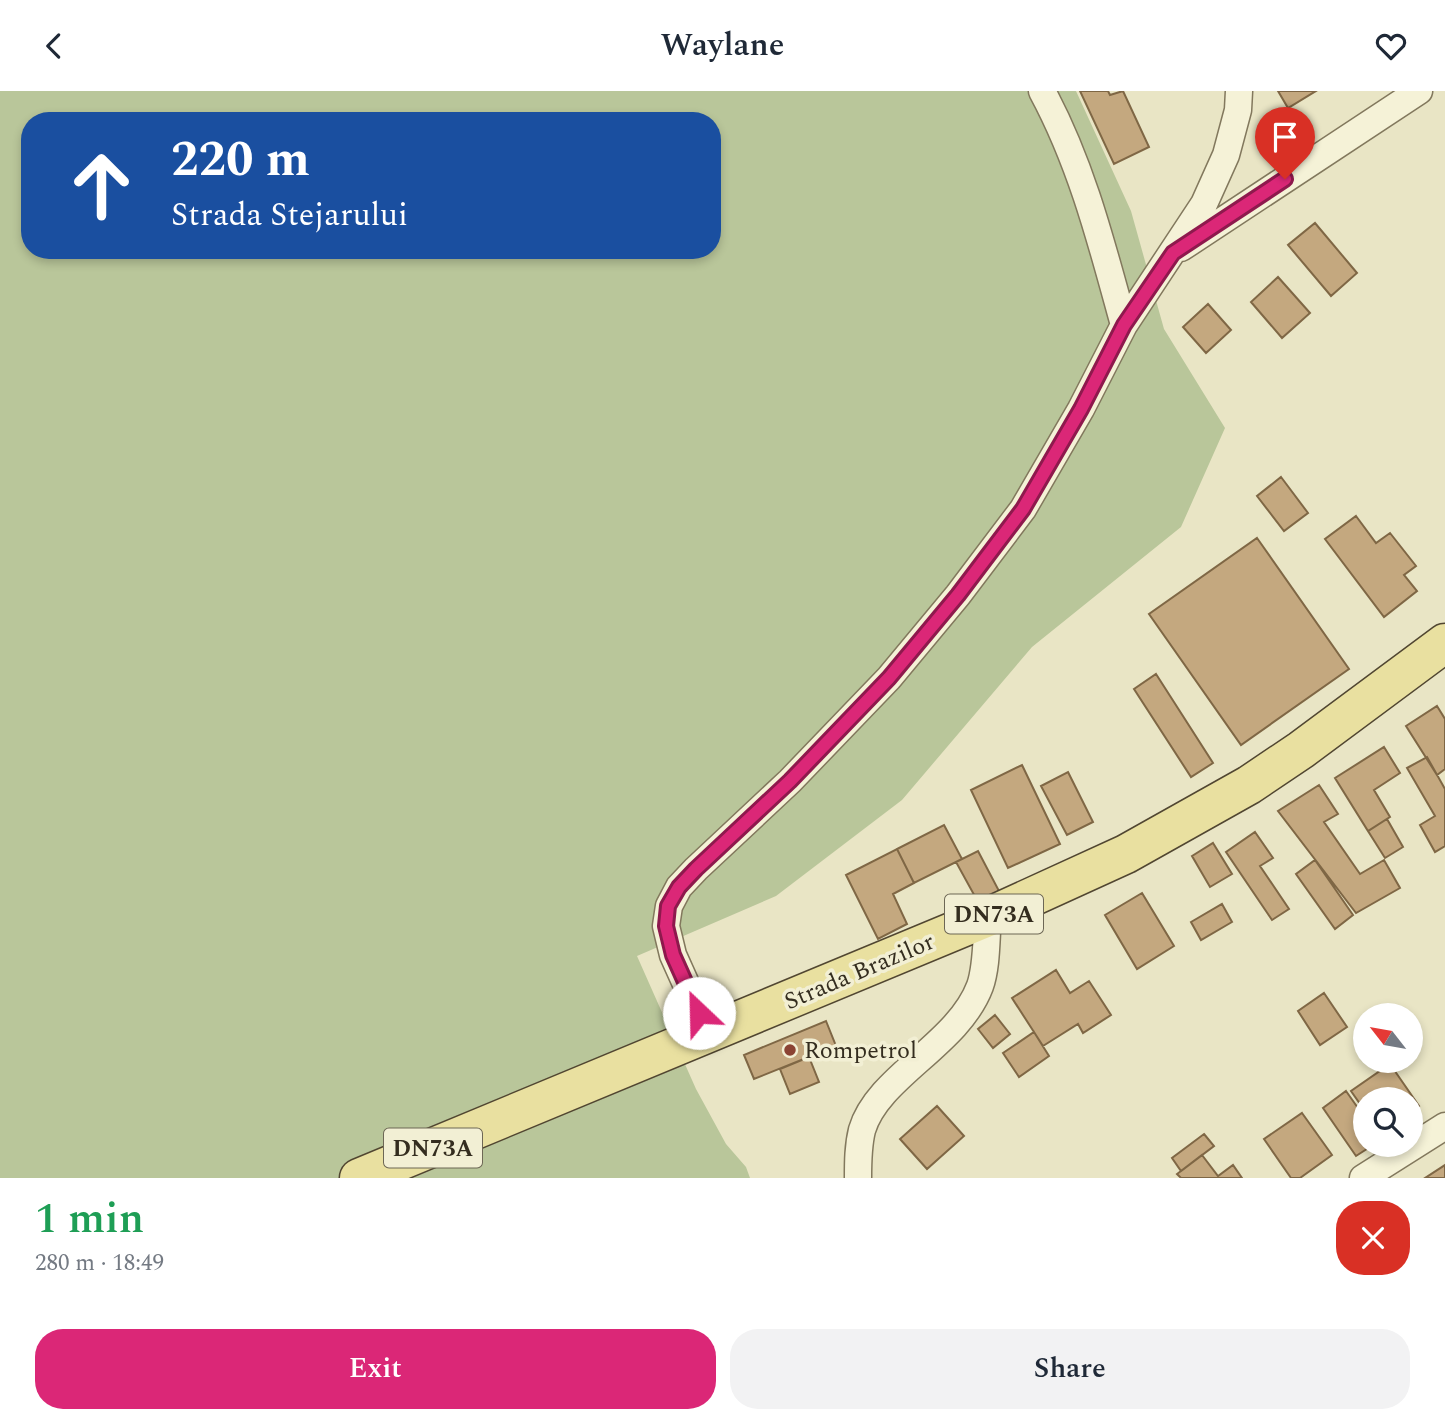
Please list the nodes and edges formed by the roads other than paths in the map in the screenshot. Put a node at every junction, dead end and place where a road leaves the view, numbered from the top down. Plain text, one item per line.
1 (1042, 91) edge
2 (1239, 91) edge
3 (1419, 91) edge
4 (1173, 253) junction
5 (1124, 325) junction
6 (1445, 643) edge
7 (988, 917) junction
8 (708, 1033) junction
9 (1445, 1126) edge
10 (359, 1178) edge
11 (858, 1178) edge
12 (1363, 1178) edge

1 - 5 street
2 - 4 street
3 - 4 street
4 - 5 street
5 - 8 street
6 - 7 main road, Strada Brazilor / DN73A
7 - 8 main road, Strada Brazilor / DN73A
7 - 11 street
8 - 10 main road, Strada Brazilor / DN73A
9 - 12 street

